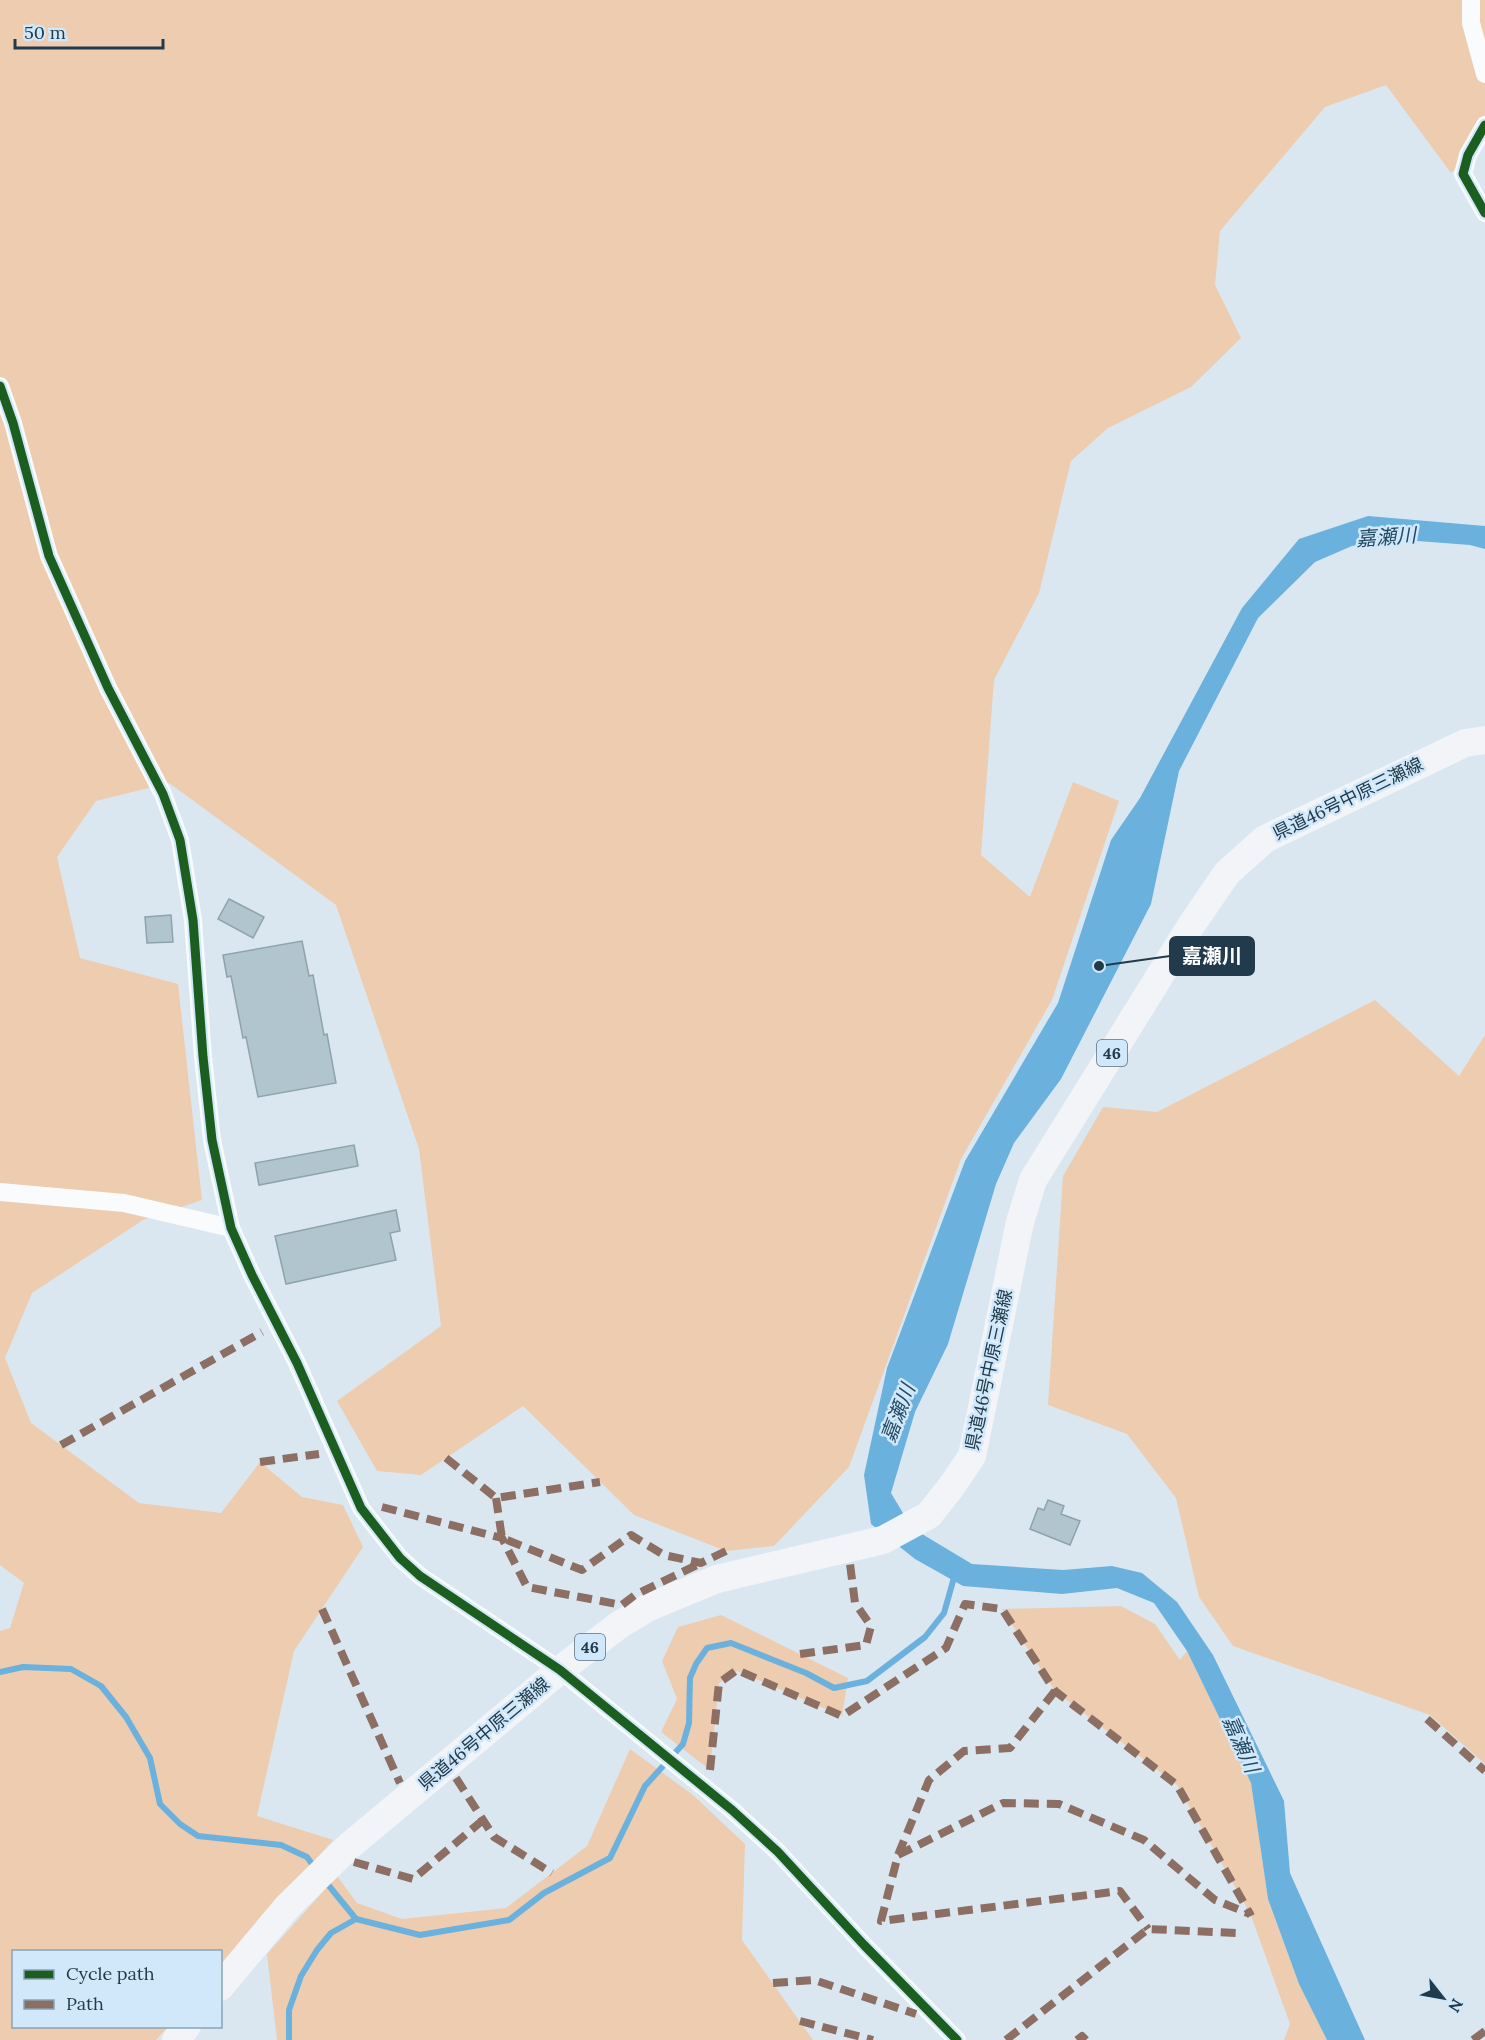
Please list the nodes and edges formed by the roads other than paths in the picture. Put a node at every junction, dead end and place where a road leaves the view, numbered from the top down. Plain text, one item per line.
1 (1471, 0) edge
2 (1485, 74) edge
3 (1485, 125) edge
4 (1485, 213) edge
5 (0, 386) edge
6 (1485, 741) edge
7 (0, 1192) edge
8 (231, 1228) junction
9 (560, 1670) junction
10 (222, 1985) edge
11 (185, 2028) edge
12 (176, 2040) edge
13 (957, 2040) edge

1 - 2 street
3 - 4 street
5 - 8 street
6 - 9 main road, 県道46号中原三瀬線 / 46
7 - 8 street
8 - 9 street
9 - 10 main road, 県道46号中原三瀬線 / 46
9 - 13 street
11 - 12 main road

